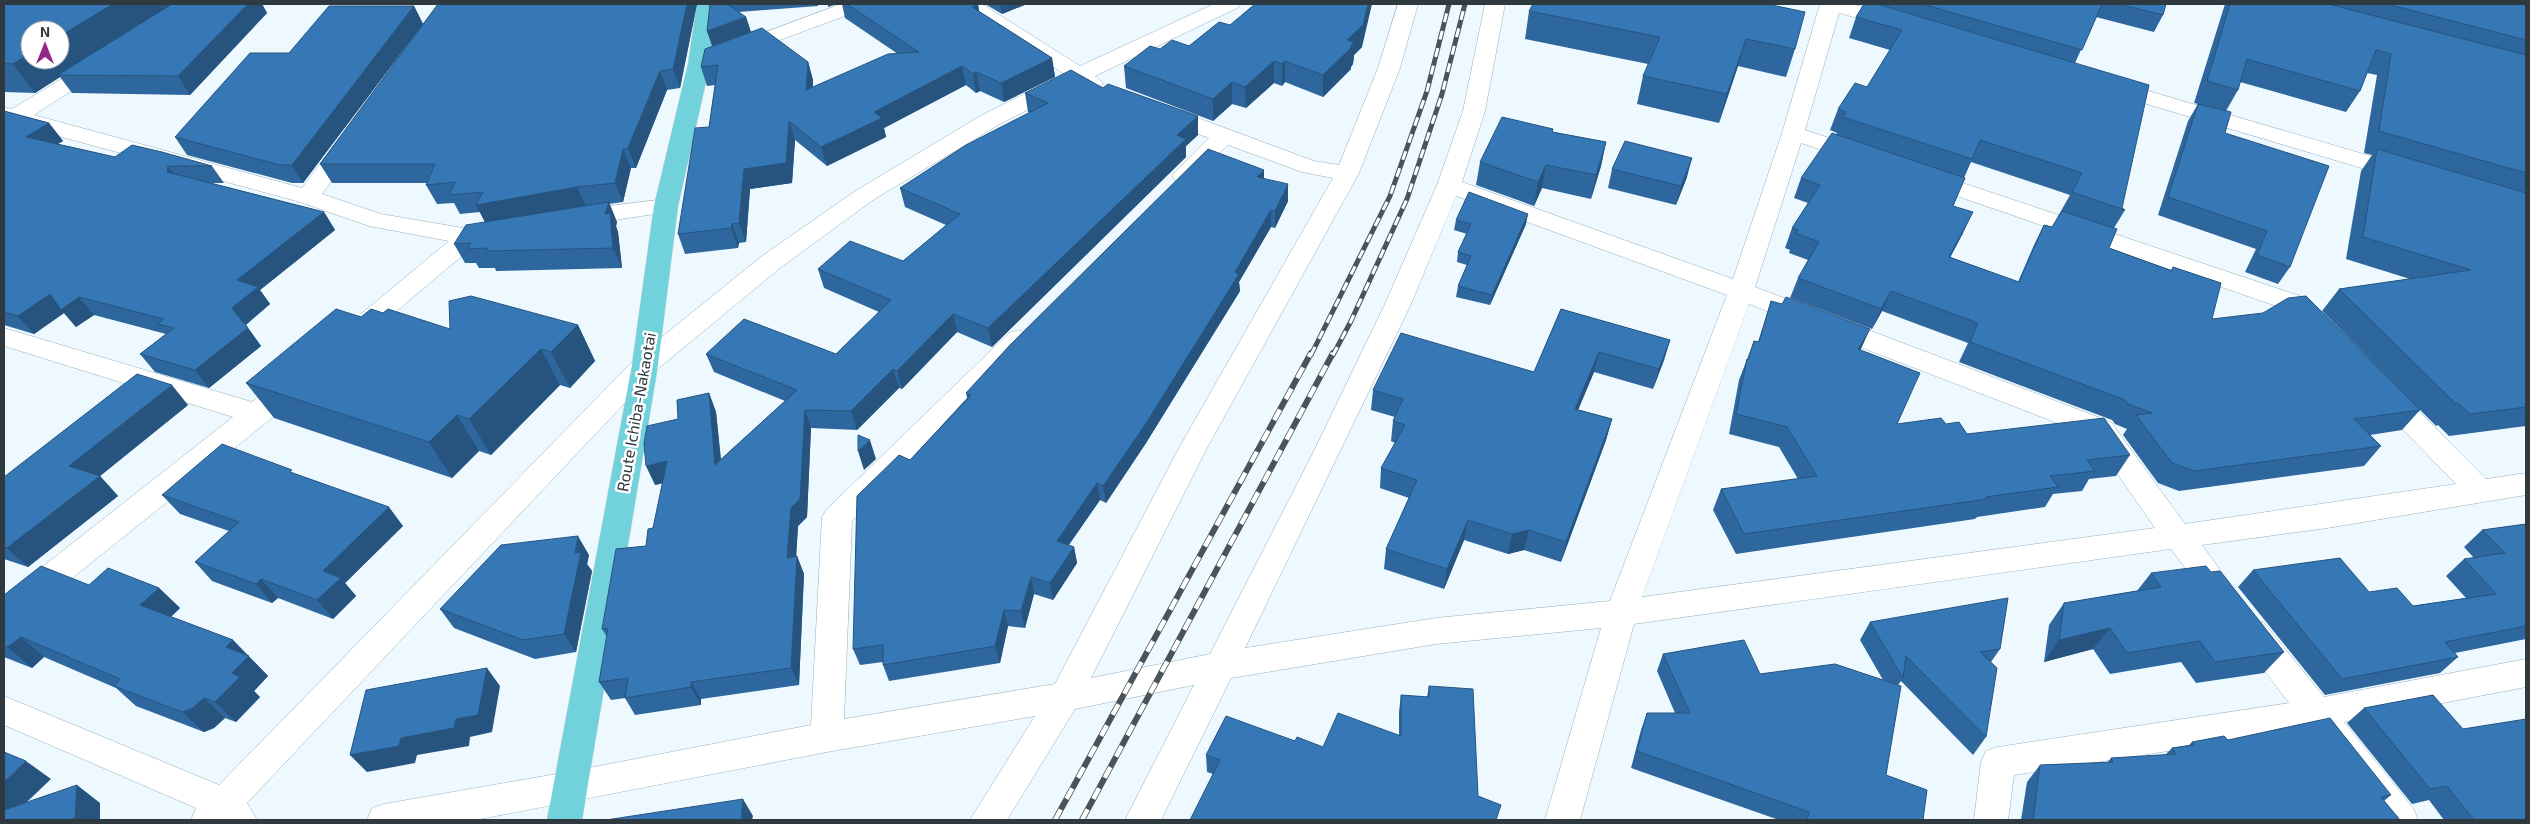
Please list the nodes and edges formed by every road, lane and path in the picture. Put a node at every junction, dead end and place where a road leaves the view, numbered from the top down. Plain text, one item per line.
1 (707, 4) edge
2 (858, 4) edge
3 (969, 4) edge
4 (1230, 4) edge
5 (1408, 4) edge
6 (1495, 4) edge
7 (1831, 4) edge
8 (1917, 29) edge
9 (113, 55) edge
10 (699, 64) junction
11 (1080, 75) junction
12 (2088, 79) edge
13 (1114, 94) edge
14 (1141, 104) edge
15 (8, 119) edge
16 (361, 124) edge
17 (1793, 133) junction
18 (1224, 136) junction
19 (1347, 173) junction
20 (2422, 179) edge
21 (1449, 185) junction
22 (1168, 192) edge
23 (308, 197) junction
24 (666, 206) junction
25 (547, 223) edge
26 (518, 228) edge
27 (469, 238) junction
28 (1741, 291) junction
29 (1034, 323) edge
30 (4, 337) edge
31 (2331, 338) edge
32 (333, 351) edge
33 (645, 365) junction
34 (311, 370) edge
35 (2372, 380) edge
36 (258, 414) junction
37 (2526, 484) edge
38 (2480, 491) junction
39 (2177, 535) junction
40 (1621, 613) junction
41 (4, 615) edge
42 (1220, 666) junction
43 (2526, 673) edge
44 (1065, 696) junction
45 (4, 710) edge
46 (2316, 713) junction
47 (827, 737) junction
48 (568, 788) junction
49 (224, 815) edge
50 (384, 820) edge
51 (564, 820) edge
52 (988, 820) edge
53 (1144, 820) edge
54 (1563, 820) edge
55 (1991, 820) edge
56 (2400, 820) edge

1 - 10 main road, Route Ichiba-Nakaotai
2 - 10 street
3 - 11 street
4 - 11 street
5 - 19 street
6 - 21 street
7 - 8 street
7 - 17 street
9 - 15 street
10 - 24 main road, Route Ichiba-Nakaotai
11 - 13 street
11 - 33 street
12 - 20 street
14 - 18 street
15 - 23 street
16 - 23 street
17 - 28 street
17 - 31 street
18 - 19 street
18 - 22 street
19 - 44 street
21 - 28 street
21 - 42 street
23 - 27 street
24 - 25 street
24 - 33 main road, Route Ichiba-Nakaotai
26 - 27 street
27 - 32 street
28 - 39 street
28 - 40 street
29 - 47 street
30 - 36 street
33 - 48 main road, Route Ichiba-Nakaotai
33 - 49 street
34 - 36 street
35 - 38 street
36 - 41 street
37 - 38 street
38 - 39 street
39 - 40 street
39 - 46 street
40 - 42 street
40 - 54 street
42 - 44 street
42 - 53 street
43 - 46 street
44 - 47 street
44 - 52 street
45 - 49 street
46 - 55 street
46 - 56 street
47 - 48 street
48 - 50 street
48 - 51 main road, Route Ichiba-Nakaotai

